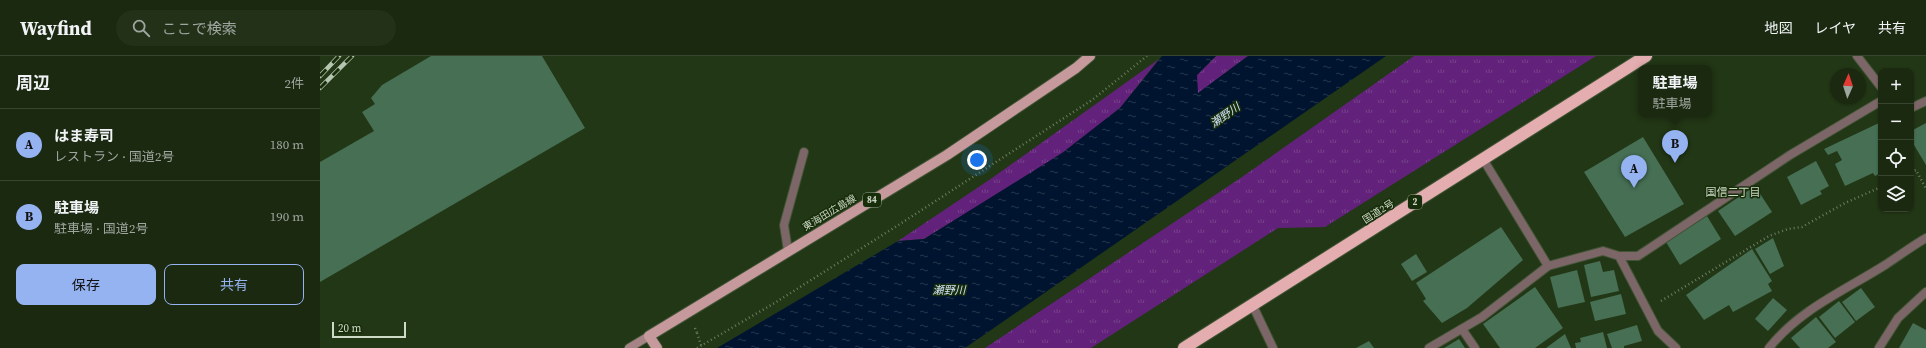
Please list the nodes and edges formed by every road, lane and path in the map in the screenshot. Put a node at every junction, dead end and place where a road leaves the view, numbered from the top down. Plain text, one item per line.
1 (1090, 56) edge
2 (1147, 56) edge
3 (1646, 56) edge
4 (1857, 56) edge
5 (1878, 83) edge
6 (1926, 101) edge
7 (1878, 103) edge
8 (1914, 107) edge
9 (804, 152) dead end
10 (1483, 159) junction
11 (1914, 171) edge
12 (1878, 188) edge
13 (1926, 189) edge
14 (1926, 238) edge
15 (788, 251) junction
16 (1620, 256) junction
17 (1548, 266) junction
18 (1926, 292) edge
19 (1252, 304) junction
20 (1647, 309) junction
21 (1462, 328) junction
22 (697, 333) dead end
23 (649, 336) junction
24 (629, 348) edge
25 (657, 348) edge
26 (696, 348) edge
27 (702, 348) edge
28 (1184, 348) edge
29 (1273, 348) edge
30 (1429, 348) edge
31 (1475, 348) edge
32 (1676, 348) edge
33 (1769, 348) edge
34 (1879, 348) edge

1 - 15 main road, 東海田広島線 / 84
2 - 26 path
3 - 10 highway, 国道2号 / 2
4 - 5 street
6 - 8 street
7 - 16 street
9 - 15 street
10 - 17 street
10 - 19 highway, 国道2号 / 2
11 - 13 path
12 - 20 path
14 - 33 street
15 - 23 main road, 東海田広島線 / 84
16 - 17 street
16 - 20 street
17 - 21 street
18 - 34 street
19 - 28 highway, 国道2号 / 2
19 - 29 street
20 - 32 street
21 - 30 street
21 - 31 street
22 - 27 path, bridge
23 - 24 street
23 - 25 main road

